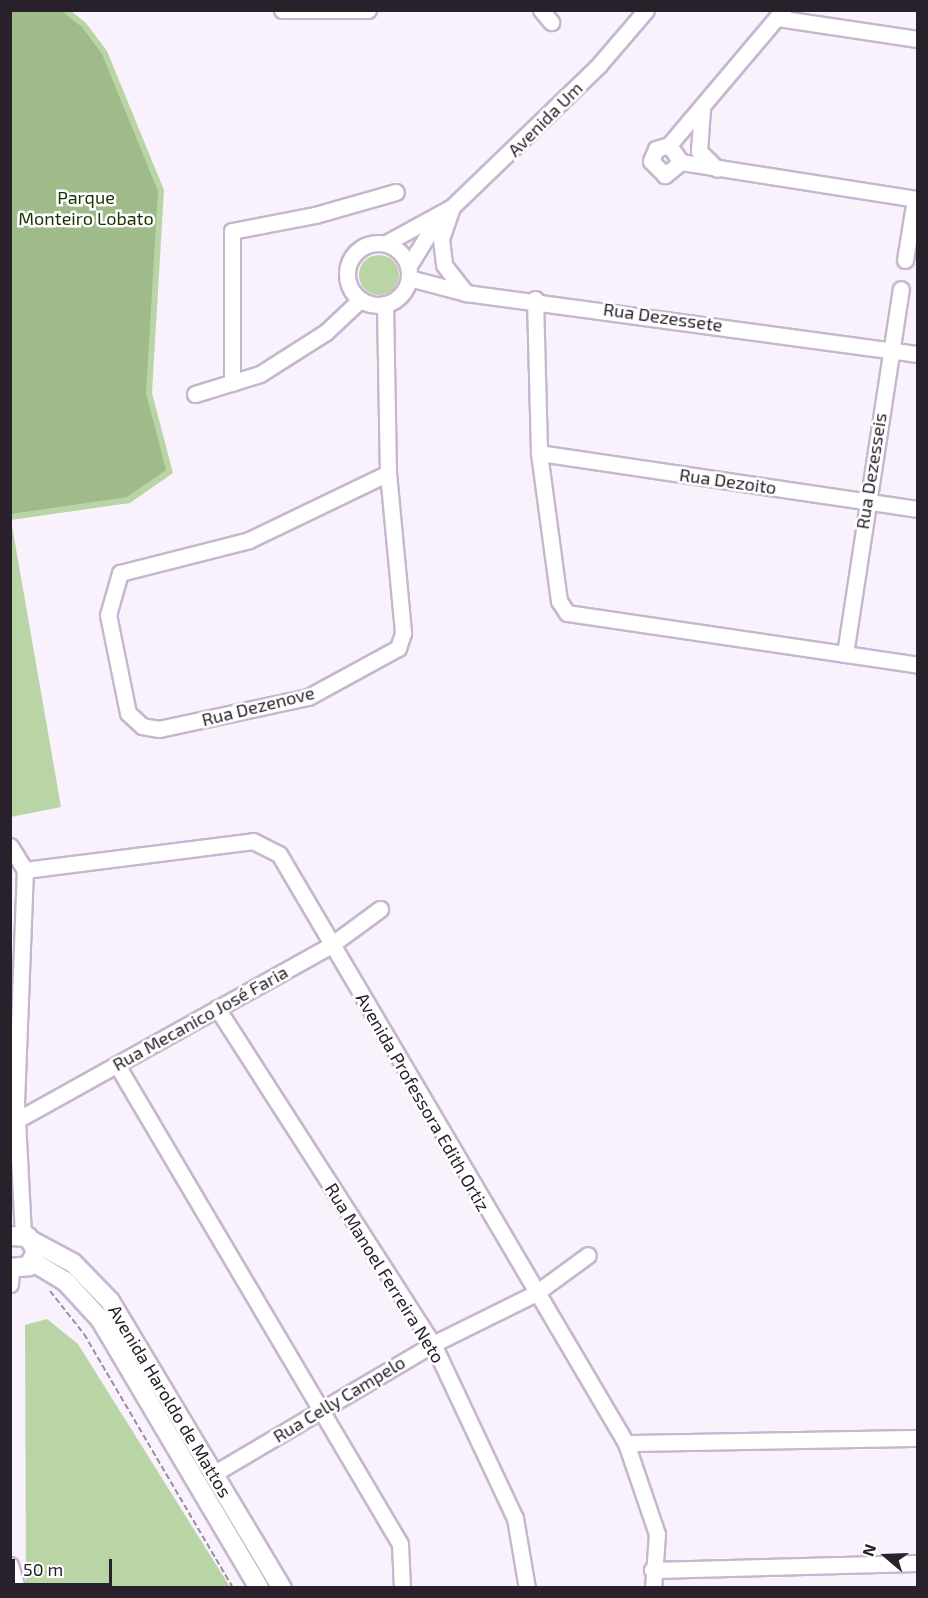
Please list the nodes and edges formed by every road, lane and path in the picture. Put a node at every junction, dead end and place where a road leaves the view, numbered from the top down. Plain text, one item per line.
1 (282, 10) edge
2 (368, 10) edge
3 (646, 10) edge
4 (780, 14) edge
5 (918, 39) edge
6 (703, 107) junction
7 (669, 145) junction
8 (681, 162) junction
9 (722, 171) junction
10 (396, 192) dead end
11 (916, 199) edge
12 (452, 207) junction
13 (437, 220) junction
14 (386, 243) junction
15 (905, 260) dead end
16 (409, 273) junction
17 (901, 289) dead end
18 (466, 293) junction
19 (536, 299) junction
20 (360, 300) junction
21 (386, 304) junction
22 (890, 350) junction
23 (918, 354) edge
24 (232, 383) junction
25 (195, 394) dead end
26 (540, 453) junction
27 (388, 473) junction
28 (866, 501) junction
29 (918, 509) edge
30 (845, 654) junction
31 (918, 665) edge
32 (10, 846) edge
33 (25, 870) junction
34 (380, 909) dead end
35 (331, 945) junction
36 (217, 1008) junction
37 (117, 1065) junction
38 (13, 1103) edge
39 (16, 1120) junction
40 (22, 1237) edge
41 (588, 1255) dead end
42 (21, 1266) edge
43 (10, 1284) edge
44 (536, 1293) junction
45 (432, 1344) junction
46 (322, 1409) junction
47 (918, 1438) edge
48 (626, 1443) junction
49 (215, 1473) junction
50 (918, 1563) edge
51 (10, 1565) edge
52 (652, 1570) junction
53 (17, 1587) edge
54 (233, 1587) edge
55 (259, 1587) edge
56 (282, 1587) edge
57 (402, 1587) edge
58 (527, 1587) edge
59 (653, 1587) edge

1 - 2 street
3 - 12 street, Avenida Um
4 - 5 street
4 - 6 street
6 - 7 street
6 - 9 street
7 - 8 street
7 - 8 street
8 - 9 street
9 - 11 street
10 - 24 street
11 - 15 street
12 - 13 street, Avenida Um
12 - 18 street
13 - 14 street, Avenida Um
13 - 16 street, Avenida Um
14 - 16 street
14 - 20 street
16 - 18 street, Rua Dezessete
16 - 21 street
17 - 22 street, Rua Dezesseis
18 - 19 street, Rua Dezessete
19 - 22 street, Rua Dezessete
19 - 26 street
20 - 21 street
20 - 24 street
21 - 27 street, Rua Dezenove
22 - 23 street, Rua Dezessete
22 - 28 street, Rua Dezesseis
24 - 25 street
26 - 28 street, Rua Dezoito
26 - 30 street
27 - 27 street, Rua Dezenove
28 - 29 street, Rua Dezoito
28 - 30 street, Rua Dezesseis
30 - 31 street
32 - 33 street
33 - 35 street, Avenida Professora Edith Ortiz
33 - 38 street
34 - 35 street, Rua Mecanico José Faria
35 - 36 street, Rua Mecanico José Faria
35 - 44 street, Avenida Professora Edith Ortiz
36 - 37 street, Rua Mecanico José Faria
36 - 45 street, Rua Manoel Ferreira Neto
37 - 39 street, Rua Mecanico José Faria
37 - 46 street
38 - 39 street
39 - 40 street
40 - 42 street
40 - 49 street, Avenida Haroldo de Mattos
41 - 44 street, Rua Celly Campelo
42 - 43 street
42 - 54 path
42 - 55 street, Avenida Haroldo de Mattos
44 - 45 street, Rua Celly Campelo
44 - 48 street, Avenida Professora Edith Ortiz
45 - 46 street, Rua Celly Campelo
45 - 58 street, Rua Manoel Ferreira Neto
46 - 49 street, Rua Celly Campelo
46 - 57 street
47 - 48 street
48 - 52 street, Avenida Professora Edith Ortiz
49 - 56 street, Avenida Haroldo de Mattos
50 - 52 street
51 - 53 street
52 - 59 street, Avenida Professora Edith Ortiz

